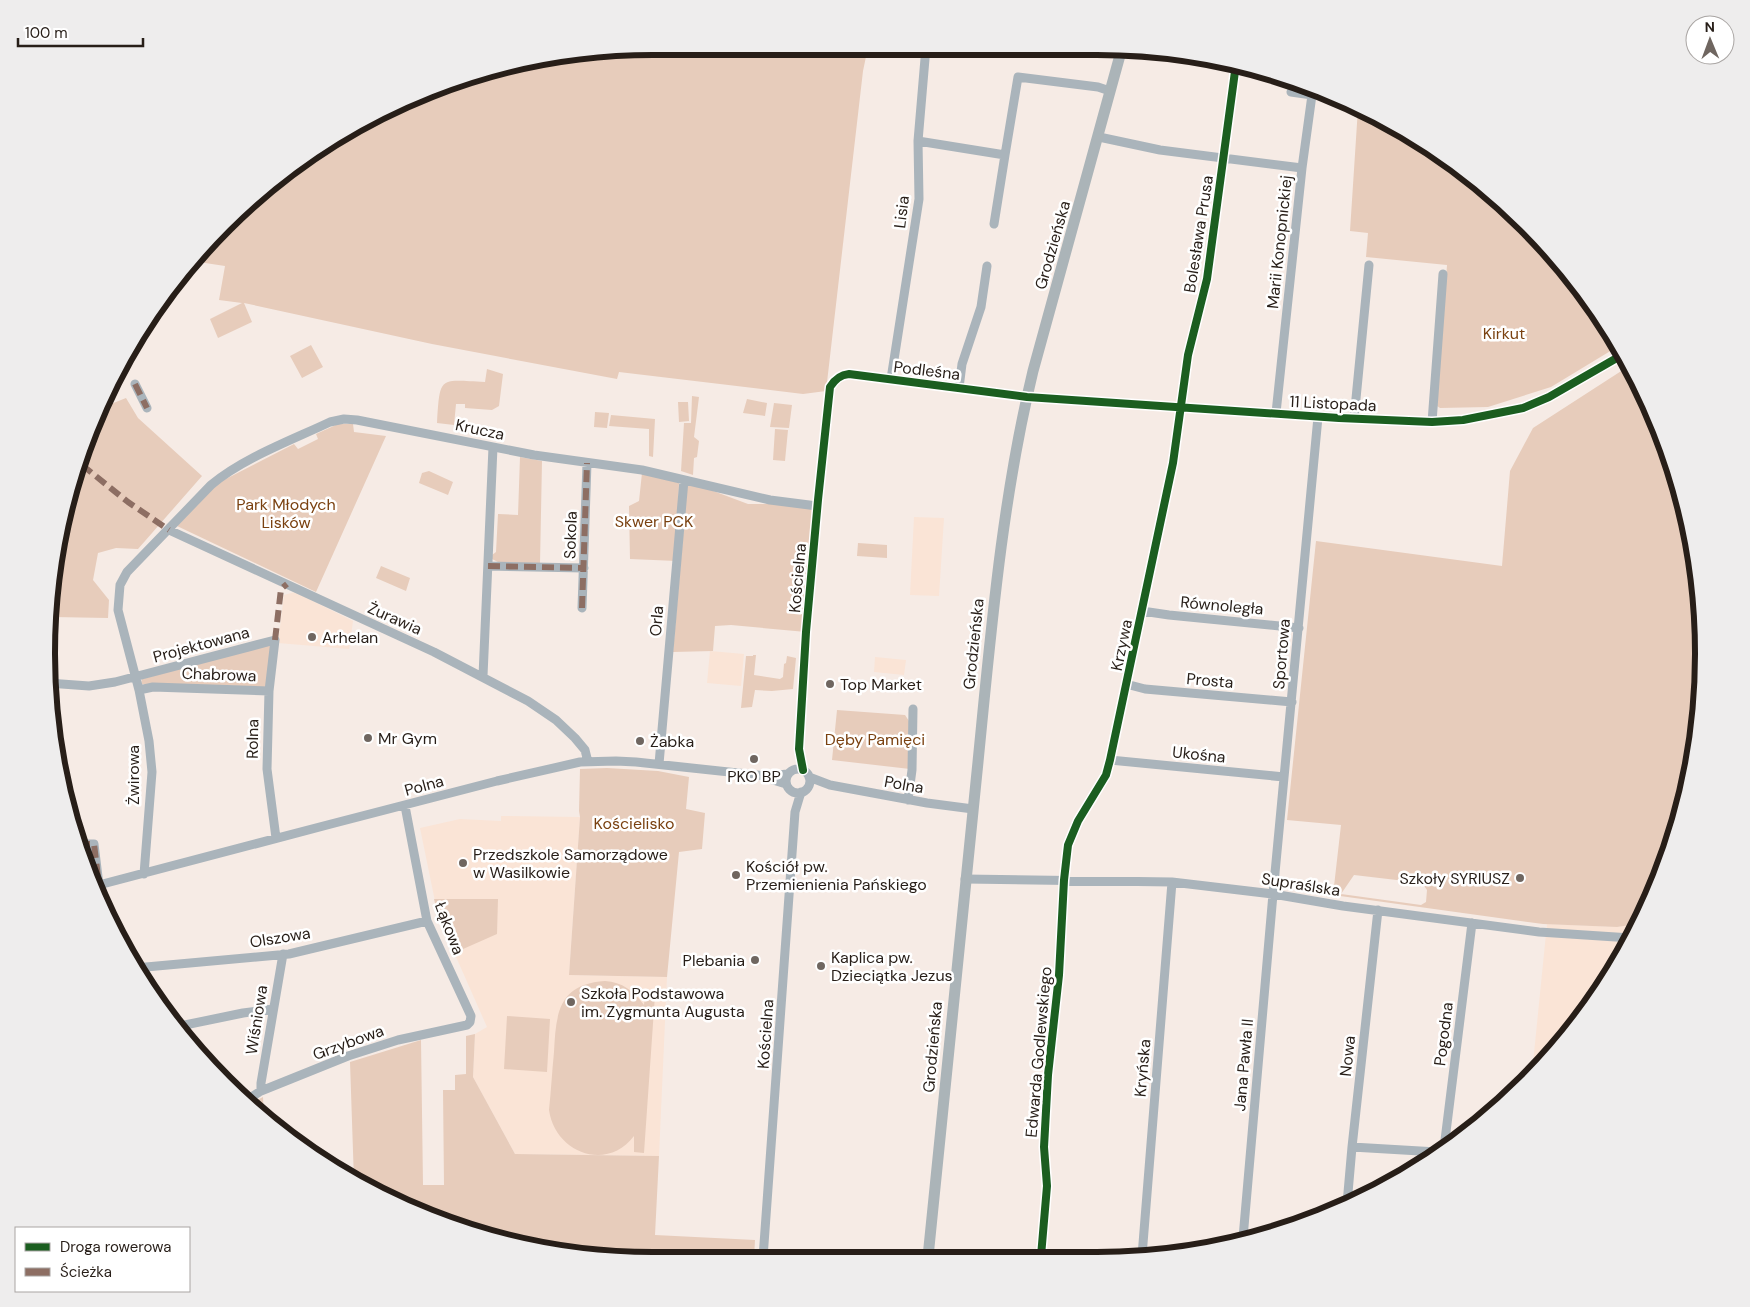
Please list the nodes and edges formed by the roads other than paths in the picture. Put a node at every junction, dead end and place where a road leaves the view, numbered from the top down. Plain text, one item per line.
1 (925, 55) edge
2 (1120, 56) edge
3 (1235, 72) edge
4 (1110, 91) junction
5 (1291, 92) dead end
6 (1309, 95) edge
7 (1312, 96) edge
8 (1099, 137) junction
9 (918, 141) junction
10 (1005, 155) junction
11 (1224, 158) junction
12 (1302, 168) junction
13 (994, 224) dead end
14 (1368, 265) dead end
15 (987, 266) dead end
16 (1443, 274) dead end
17 (1617, 358) edge
18 (891, 379) junction
19 (135, 384) dead end
20 (830, 387) joint
21 (959, 388) junction
22 (1027, 397) junction
23 (1180, 407) junction
24 (147, 408) dead end
25 (1276, 413) junction
26 (1318, 417) junction
27 (1354, 419) junction
28 (1432, 422) junction
29 (493, 447) junction
30 (587, 463) junction
31 (684, 480) junction
32 (818, 506) junction
33 (168, 530) junction
34 (488, 566) junction
35 (584, 568) junction
36 (582, 608) dead end
37 (1142, 611) junction
38 (1299, 628) junction
39 (275, 640) joint
40 (135, 676) junction
41 (483, 676) junction
42 (56, 684) edge
43 (1126, 684) junction
44 (139, 690) junction
45 (269, 690) junction
46 (1292, 702) junction
47 (913, 709) dead end
48 (799, 749) junction
49 (1110, 760) junction
50 (588, 762) junction
51 (658, 764) junction
52 (791, 772) junction
53 (806, 774) junction
54 (766, 776) junction
55 (1284, 778) junction
56 (830, 785) junction
57 (797, 788) junction
58 (908, 800) junction
59 (405, 806) junction
60 (973, 809) junction
61 (276, 838) junction
62 (86, 844) edge
63 (96, 869) edge
64 (144, 874) junction
65 (965, 879) junction
66 (1064, 880) junction
67 (1172, 882) junction
68 (102, 885) edge
69 (1273, 894) junction
70 (1378, 910) junction
71 (427, 921) junction
72 (1472, 923) junction
73 (1623, 937) edge
74 (283, 954) junction
75 (144, 967) edge
76 (274, 1009) junction
77 (185, 1025) edge
78 (467, 1025) joint
79 (261, 1091) junction
80 (252, 1096) edge
81 (1445, 1139) edge
82 (1352, 1146) junction
83 (1428, 1151) edge
84 (1348, 1196) edge
85 (1243, 1234) edge
86 (1142, 1250) edge
87 (763, 1252) edge
88 (928, 1252) edge
89 (1041, 1252) edge

1 - 9 street, Lisia
2 - 4 main road, Grodzieńska
3 - 11 street, Bolesława Prusa
4 - 8 main road, Grodzieńska
4 - 10 street
5 - 6 street, Marii Konopnickiej
7 - 12 street, Marii Konopnickiej
8 - 11 street
8 - 22 main road, Grodzieńska
9 - 10 street
9 - 18 street, Lisia
10 - 13 street
11 - 12 street
11 - 23 street, Bolesława Prusa
12 - 25 street, Marii Konopnickiej
14 - 27 street
15 - 21 street
16 - 28 street
17 - 28 street, 11 Listopada
18 - 20 street, Podleśna
18 - 21 street, Podleśna
19 - 24 street
20 - 32 street, Kościelna
21 - 22 street, Podleśna
22 - 23 street, 11 Listopada
22 - 60 main road, Grodzieńska
23 - 25 street, 11 Listopada
23 - 37 street, Krzywa
25 - 26 street, 11 Listopada
26 - 27 street, 11 Listopada
26 - 38 street, Sportowa
27 - 28 street, 11 Listopada
29 - 30 street, Krucza
29 - 33 street, Krucza
29 - 34 street
30 - 31 street, Krucza
30 - 35 street, Sokola
31 - 32 street, Krucza
31 - 51 street, Orla
32 - 48 street, Kościelna
33 - 40 street, Żwirowa
33 - 41 street, Żurawia
34 - 35 street
34 - 41 street
35 - 36 street, Sokola
37 - 38 street, Równoległa
37 - 43 street, Krzywa
38 - 46 street, Sportowa
39 - 40 street, Projektowana
39 - 45 street, Rolna
40 - 42 street
40 - 44 street, Żwirowa
41 - 50 street, Żurawia
43 - 46 street, Prosta
43 - 49 street, Krzywa
44 - 45 street, Chabrowa
44 - 64 street, Żwirowa
45 - 61 street, Rolna
46 - 55 street, Sportowa
47 - 58 street
48 - 52 street, Kościelna
48 - 53 street, Kościelna
49 - 55 street, Ukośna
49 - 66 street, Krzywa
50 - 51 street, Polna
50 - 59 street, Polna
51 - 54 street, Polna
52 - 53 street, Polna
52 - 54 street, Polna
52 - 57 street, Kościelna
53 - 56 street, Polna
53 - 57 street, Kościelna
54 - 57 street, Polna
55 - 69 street, Sportowa
56 - 57 street, Polna
56 - 58 street, Polna
57 - 87 street, Kościelna
58 - 60 street, Polna
59 - 61 street, Polna
59 - 71 street, Łąkowa
60 - 65 main road, Grodzieńska
61 - 64 street, Polna
62 - 63 street
64 - 68 street, Polna
65 - 66 street, Supraślska
65 - 88 main road, Grodzieńska
66 - 67 street, Supraślska
66 - 89 street, Edwarda Godlewskiego
67 - 69 street, Supraślska
67 - 86 street, Kryńska
69 - 70 street, Supraślska
69 - 85 street, Jana Pawła II
70 - 72 street, Supraślska
70 - 82 street, Nowa
71 - 74 street, Olszowa
71 - 78 street, Łąkowa
72 - 73 street, Supraślska
72 - 81 street, Pogodna
74 - 75 street, Olszowa
74 - 76 street, Wiśniowa
76 - 77 street
76 - 79 street, Wiśniowa
78 - 79 street, Grzybowa
79 - 80 street, Grzybowa
82 - 83 street
82 - 84 street, Nowa

